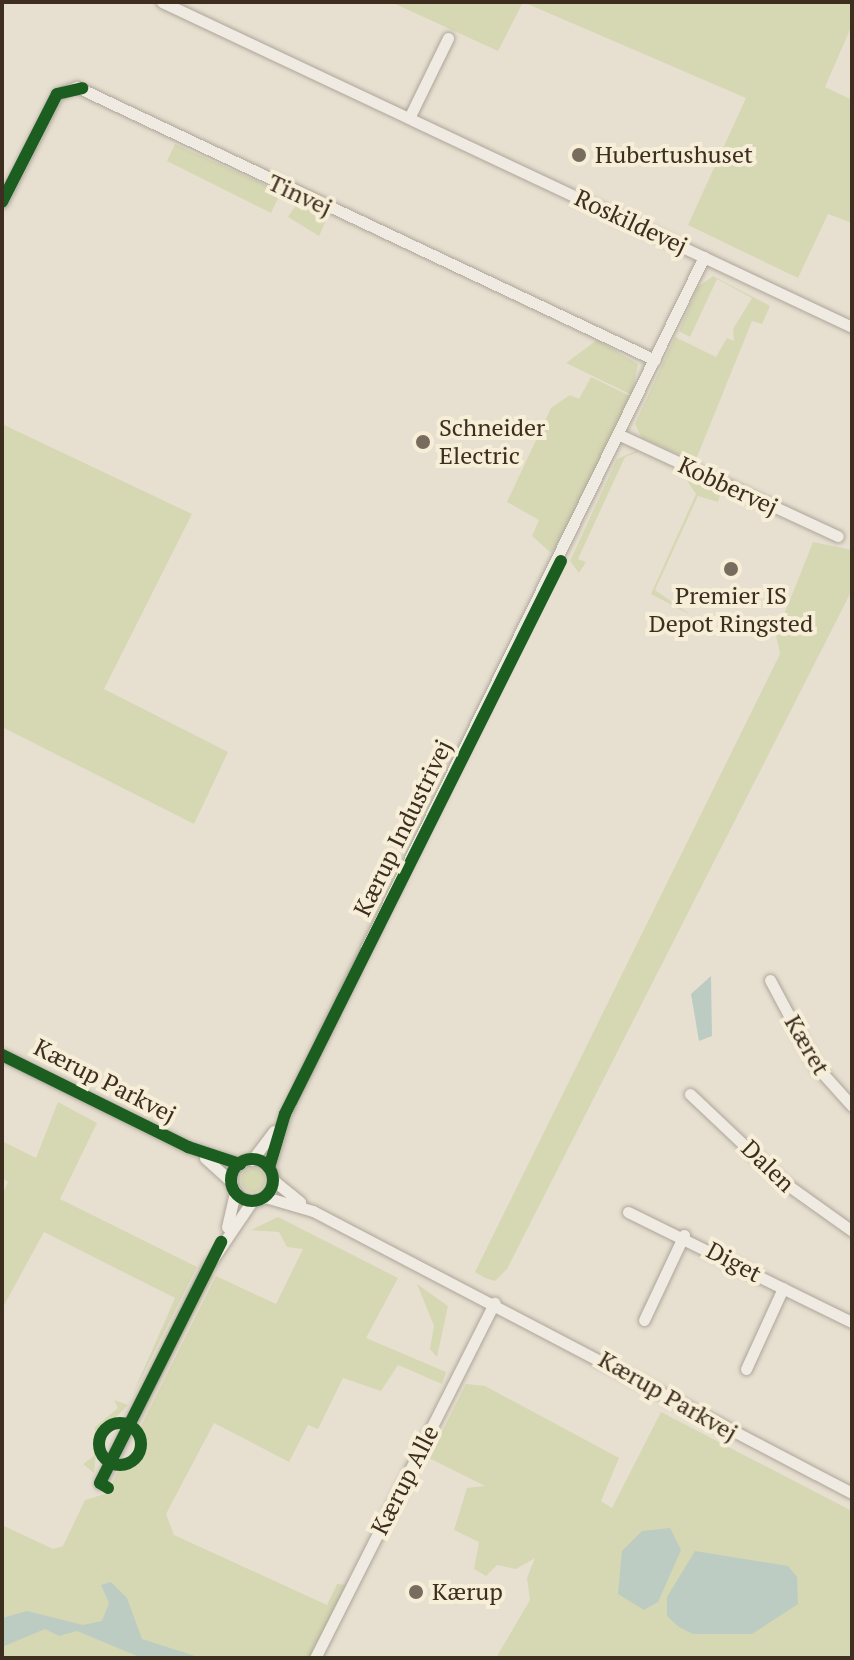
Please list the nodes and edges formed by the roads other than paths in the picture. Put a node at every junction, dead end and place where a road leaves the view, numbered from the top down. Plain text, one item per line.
1 (162, 2) edge
2 (448, 38) dead end
3 (409, 118) junction
4 (2, 202) edge
5 (704, 257) junction
6 (852, 327) edge
7 (655, 360) junction
8 (620, 435) junction
9 (838, 536) dead end
10 (770, 980) dead end
11 (2, 1055) edge
12 (690, 1094) dead end
13 (852, 1106) edge
14 (285, 1114) junction
15 (188, 1147) junction
16 (252, 1160) junction
17 (240, 1164) junction
18 (271, 1174) junction
19 (233, 1186) junction
20 (265, 1197) junction
21 (252, 1201) junction
22 (313, 1211) junction
23 (628, 1212) dead end
24 (852, 1231) edge
25 (684, 1235) junction
26 (221, 1242) junction
27 (783, 1288) junction
28 (494, 1303) junction
29 (644, 1320) dead end
30 (852, 1322) edge
31 (746, 1369) dead end
32 (100, 1483) dead end
33 (852, 1493) edge
34 (315, 1658) edge

1 - 3 street, Roskildevej
2 - 3 street
3 - 5 street, Roskildevej
4 - 7 street, Tinvej
5 - 6 street, Roskildevej
5 - 7 street, Kærup Industrivej
7 - 8 street, Kærup Industrivej
8 - 9 street, Kobbervej
8 - 14 street, Kærup Industrivej
10 - 13 street, Kæret
11 - 15 street, Kærup Parkvej
12 - 24 street, Dalen
14 - 16 street, Kærup Industrivej
14 - 18 street, Kærup Industrivej
15 - 17 street, Kærup Parkvej
15 - 19 street, Kærup Parkvej
16 - 17 street
16 - 18 street
17 - 19 street
18 - 20 street
18 - 22 street, Kærup Parkvej
19 - 21 street
19 - 26 street
20 - 21 street
20 - 22 street, Kærup Parkvej
21 - 26 street
22 - 28 street, Kærup Parkvej
23 - 25 street, Diget
25 - 27 street, Diget
25 - 29 street, Diget
26 - 32 street
27 - 30 street, Diget
27 - 31 street, Diget
28 - 33 street, Kærup Parkvej
28 - 34 street, Kærup Alle

